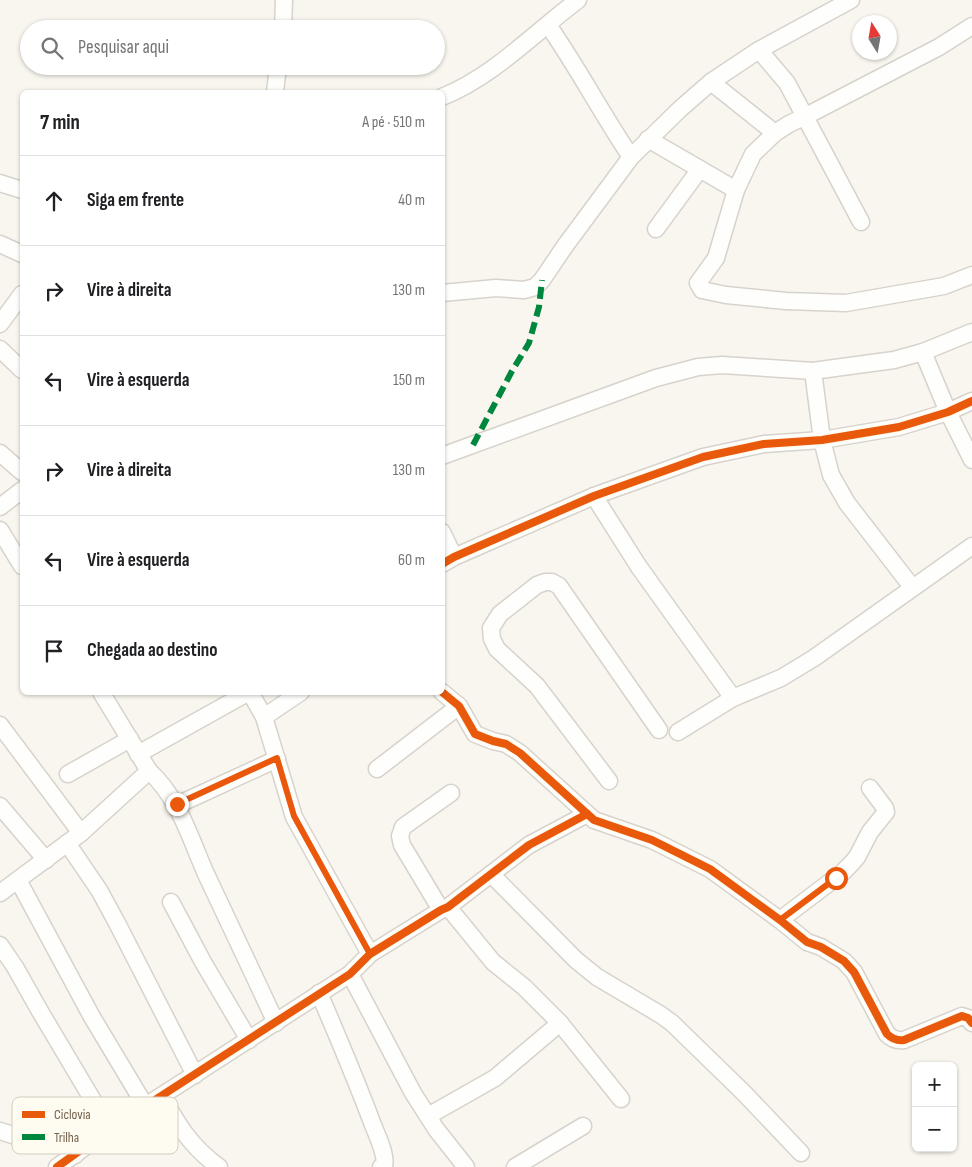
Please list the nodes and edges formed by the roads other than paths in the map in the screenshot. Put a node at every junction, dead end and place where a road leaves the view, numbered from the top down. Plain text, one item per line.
1 (284, 0) edge
2 (578, 0) edge
3 (850, 0) edge
4 (283, 20) edge
5 (548, 25) junction
6 (972, 26) edge
7 (759, 50) junction
8 (277, 75) edge
9 (711, 82) junction
10 (275, 90) edge
11 (445, 96) edge
12 (806, 116) junction
13 (774, 133) junction
14 (648, 139) junction
15 (631, 157) junction
16 (700, 169) junction
17 (0, 183) edge
18 (20, 189) edge
19 (736, 190) junction
20 (861, 222) dead end
21 (656, 229) dead end
22 (0, 244) edge
23 (20, 253) edge
24 (972, 275) edge
25 (445, 293) edge
26 (20, 297) edge
27 (0, 324) edge
28 (972, 332) edge
29 (0, 349) edge
30 (923, 352) junction
31 (20, 368) edge
32 (813, 371) junction
33 (972, 401) edge
34 (948, 412) junction
35 (822, 440) junction
36 (0, 453) edge
37 (445, 455) edge
38 (972, 460) edge
39 (20, 470) edge
40 (20, 491) edge
41 (594, 496) junction
42 (0, 506) edge
43 (0, 530) edge
44 (445, 546) edge
45 (972, 546) edge
46 (448, 561) edge
47 (20, 563) edge
48 (912, 587) junction
49 (445, 694) edge
50 (103, 695) edge
51 (245, 695) edge
52 (252, 695) edge
53 (297, 695) edge
54 (733, 698) junction
55 (459, 706) junction
56 (264, 717) junction
57 (0, 725) edge
58 (659, 730) dead end
59 (678, 732) dead end
60 (130, 739) junction
61 (138, 754) junction
62 (277, 758) junction
63 (377, 769) dead end
64 (149, 771) junction
65 (68, 774) dead end
66 (609, 781) dead end
67 (870, 788) dead end
68 (451, 793) dead end
69 (177, 804) junction
70 (0, 806) edge
71 (587, 814) junction
72 (81, 833) junction
73 (67, 843) junction
74 (46, 860) junction
75 (491, 874) junction
76 (18, 880) junction
77 (0, 893) edge
78 (172, 902) dead end
79 (445, 908) junction
80 (780, 920) junction
81 (0, 945) edge
82 (370, 954) junction
83 (350, 974) junction
84 (319, 993) junction
85 (276, 1022) junction
86 (972, 1023) edge
87 (560, 1024) junction
88 (249, 1040) junction
89 (195, 1075) junction
90 (162, 1096) edge
91 (90, 1097) edge
92 (140, 1097) edge
93 (621, 1099) dead end
94 (428, 1116) junction
95 (178, 1123) edge
96 (583, 1126) dead end
97 (0, 1131) edge
98 (12, 1135) edge
99 (801, 1153) dead end
100 (75, 1155) edge
101 (57, 1167) edge
102 (219, 1167) edge
103 (381, 1167) edge
104 (466, 1167) edge
105 (515, 1167) edge

1 - 4 street
2 - 5 street
3 - 7 street
5 - 11 street
5 - 15 street
6 - 12 street
7 - 9 street
7 - 12 street
8 - 10 street
9 - 13 street
9 - 14 street
12 - 13 street
12 - 20 street
13 - 19 street
14 - 15 street
14 - 16 street
15 - 25 street
16 - 19 street
16 - 21 street
17 - 18 street
19 - 24 street
22 - 23 street
26 - 27 street
28 - 30 street
29 - 31 street
30 - 32 street
30 - 34 street
32 - 35 street
32 - 37 street
33 - 34 street
34 - 35 street
34 - 38 street
35 - 41 street
35 - 48 street
36 - 39 street
40 - 42 street
41 - 46 street
41 - 54 street
43 - 47 street
44 - 46 street
45 - 48 street
48 - 54 street
49 - 55 street
50 - 60 street
51 - 61 street
52 - 56 street
53 - 56 street
54 - 59 street
55 - 63 street
55 - 71 street
56 - 62 street
57 - 72 street
58 - 66 street
60 - 61 street
60 - 65 street
61 - 64 street
62 - 69 street
62 - 82 street
64 - 69 street
64 - 72 street
67 - 80 street
68 - 79 street
69 - 85 street
70 - 74 street
71 - 75 street
71 - 80 street
72 - 73 street
73 - 74 street
73 - 89 street
74 - 76 street
75 - 79 street
75 - 99 street
76 - 77 street
76 - 92 street
78 - 88 street
79 - 82 street
79 - 87 street
80 - 86 street
81 - 91 street
82 - 83 street
83 - 84 street
83 - 94 street
84 - 85 street
84 - 103 street
85 - 88 street
87 - 93 street
87 - 94 street
88 - 89 street
89 - 90 street
94 - 104 street
95 - 102 street
96 - 105 street
97 - 98 street
100 - 101 street

